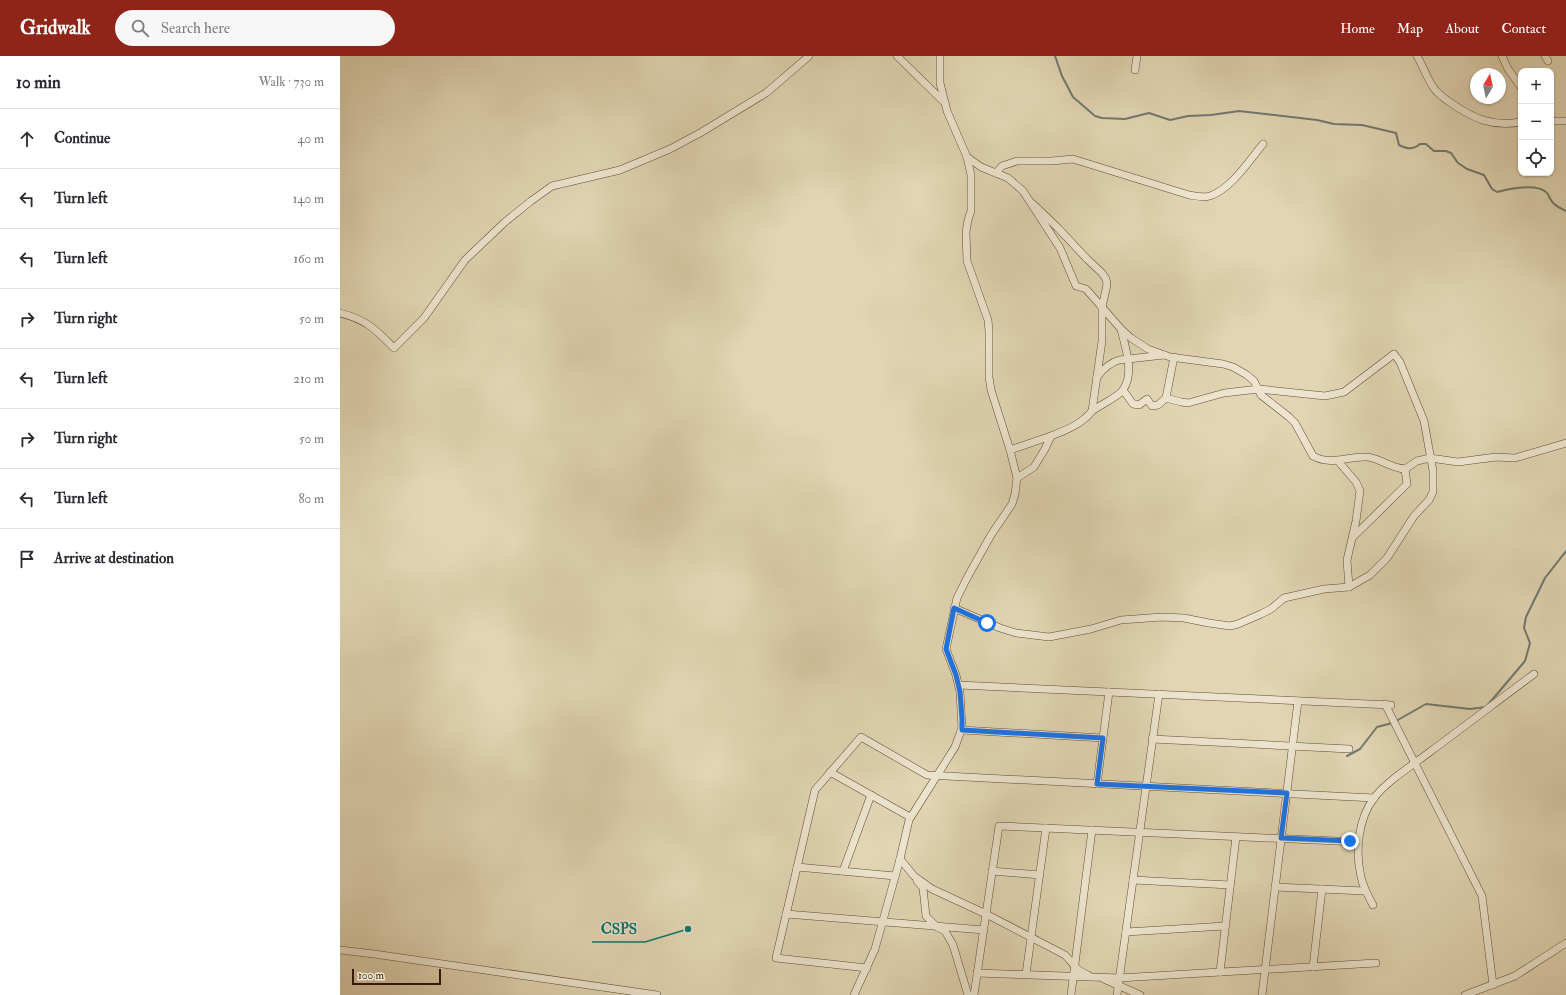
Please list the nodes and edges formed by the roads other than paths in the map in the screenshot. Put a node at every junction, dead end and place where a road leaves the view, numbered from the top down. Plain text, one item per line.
1 (809, 56) edge
2 (896, 56) edge
3 (940, 56) edge
4 (1137, 56) edge
5 (1417, 56) edge
6 (1502, 56) edge
7 (1135, 70) dead end
8 (1518, 83) edge
9 (945, 103) junction
10 (1554, 120) edge
11 (1518, 122) edge
12 (1564, 122) edge
13 (1263, 144) dead end
14 (967, 157) junction
15 (996, 173) junction
16 (1028, 200) junction
17 (1102, 307) junction
18 (340, 313) edge
19 (1121, 329) junction
20 (1164, 355) junction
21 (1174, 357) junction
22 (1128, 359) junction
23 (1096, 377) junction
24 (1259, 389) junction
25 (1123, 390) junction
26 (1166, 398) junction
27 (1092, 410) junction
28 (1051, 436) junction
29 (1566, 442) edge
30 (1010, 450) junction
31 (1430, 458) junction
32 (1338, 461) junction
33 (1404, 470) junction
34 (1017, 478) junction
35 (1353, 538) junction
36 (1349, 587) junction
37 (954, 608) junction
38 (1534, 674) dead end
39 (959, 685) junction
40 (1109, 692) junction
41 (1159, 694) junction
42 (1298, 700) junction
43 (962, 730) junction
44 (1103, 738) junction
45 (1152, 740) junction
46 (1293, 746) junction
47 (1349, 749) dead end
48 (1415, 763) junction
49 (830, 772) junction
50 (937, 776) junction
51 (1097, 784) junction
52 (1146, 786) junction
53 (1287, 793) junction
54 (871, 795) junction
55 (1374, 798) junction
56 (910, 817) junction
57 (1046, 828) junction
58 (1092, 830) junction
59 (1139, 832) junction
60 (1236, 836) junction
61 (1281, 838) junction
62 (1359, 842) junction
63 (900, 859) junction
64 (797, 867) junction
65 (843, 871) junction
66 (992, 871) junction
67 (1040, 875) junction
68 (895, 876) junction
69 (914, 876) junction
70 (1133, 880) junction
71 (1230, 885) junction
72 (1275, 887) junction
73 (1322, 889) junction
74 (1365, 891) junction
75 (1373, 905) dead end
76 (786, 914) junction
77 (986, 914) junction
78 (883, 922) junction
79 (1225, 926) junction
80 (937, 927) junction
81 (984, 930) junction
82 (1126, 932) junction
83 (1031, 938) junction
84 (1566, 943) edge
85 (340, 950) edge
86 (1376, 963) dead end
87 (1313, 967) junction
88 (867, 968) junction
89 (1074, 968) junction
90 (1265, 969) junction
91 (1220, 972) junction
92 (977, 973) junction
93 (1026, 974) junction
94 (1073, 976) junction
95 (1095, 977) junction
96 (1119, 981) junction
97 (1493, 985) junction
98 (657, 995) edge
99 (854, 995) edge
100 (968, 995) edge
101 (974, 995) edge
102 (1071, 995) edge
103 (1117, 995) edge
104 (1140, 995) edge
105 (1262, 995) edge
106 (1465, 995) edge

1 - 18 street
2 - 9 street
3 - 9 street
4 - 7 street
5 - 11 street
6 - 8 street
9 - 14 street
10 - 12 street
13 - 15 street
14 - 15 street
14 - 30 street
15 - 16 street
16 - 17 street
16 - 17 street
17 - 19 street
17 - 23 street
19 - 20 street
19 - 22 street
20 - 21 street
20 - 22 street
21 - 24 street
21 - 26 street
22 - 23 street
22 - 25 street
23 - 27 street
24 - 26 street
24 - 31 street
24 - 32 street
25 - 26 street
25 - 27 street
27 - 28 street
28 - 30 street
28 - 34 street
29 - 31 street
30 - 34 street
31 - 33 street
31 - 36 street
32 - 33 street
32 - 35 street
33 - 35 street
34 - 37 street
35 - 36 street
36 - 37 street
37 - 39 street
38 - 48 street
39 - 40 street
39 - 43 street
40 - 41 street
40 - 44 street
41 - 42 street
41 - 45 street
42 - 46 street
42 - 48 street
43 - 44 street
43 - 50 street
44 - 51 street
45 - 46 street
45 - 52 street
46 - 47 street
46 - 53 street
48 - 55 street
48 - 97 street
49 - 50 street
49 - 54 street
49 - 64 street
50 - 51 street
50 - 56 street
51 - 52 street
52 - 53 street
52 - 59 street
53 - 55 street
53 - 61 street
54 - 56 street
54 - 65 street
55 - 62 street
56 - 63 street
57 - 58 street
57 - 66 street
57 - 67 street
58 - 59 street
58 - 89 street
59 - 60 street
59 - 70 street
60 - 61 street
60 - 71 street
61 - 62 street
61 - 72 street
62 - 74 street
63 - 68 street
63 - 69 street
64 - 65 street
64 - 76 street
65 - 68 street
66 - 67 street
66 - 77 street
67 - 83 street
68 - 78 street
69 - 77 street
69 - 80 street
70 - 71 street
70 - 82 street
71 - 79 street
72 - 73 street
72 - 90 street
73 - 74 street
73 - 87 street
74 - 75 street
76 - 78 street
76 - 88 street
77 - 81 street
77 - 83 street
78 - 80 street
78 - 88 street
79 - 82 street
79 - 91 street
80 - 81 street
80 - 100 street
81 - 92 street
82 - 96 street
83 - 89 street
83 - 93 street
84 - 97 street
85 - 98 street
86 - 87 street
87 - 90 street
88 - 99 street
89 - 94 street
89 - 95 street
90 - 91 street
90 - 105 street
91 - 96 street
92 - 93 street
92 - 101 street
93 - 94 street
94 - 95 street
94 - 102 street
95 - 96 street
96 - 103 street
96 - 104 street
97 - 106 street

